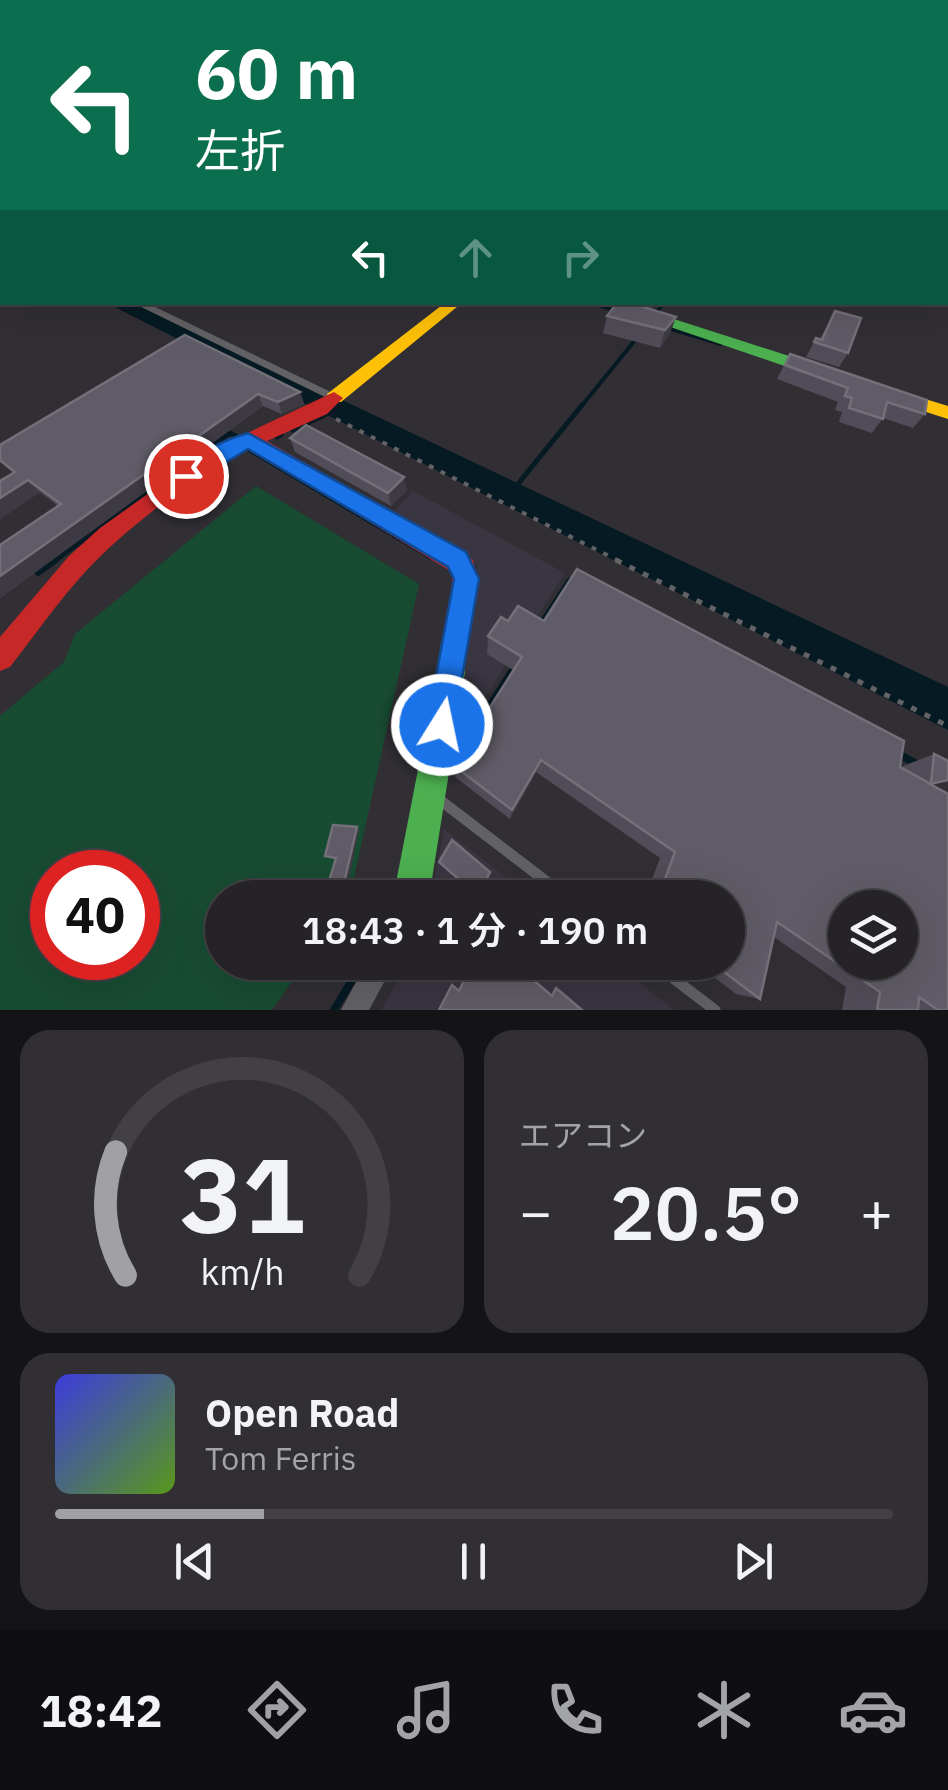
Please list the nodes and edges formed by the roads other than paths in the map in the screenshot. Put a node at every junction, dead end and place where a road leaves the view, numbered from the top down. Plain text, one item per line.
1 (142, 305) edge
2 (452, 305) edge
3 (613, 305) edge
4 (826, 373) edge
5 (879, 390) edge
6 (328, 406) junction
7 (948, 412) edge
8 (248, 440) junction
9 (0, 658) edge
10 (430, 792) junction
11 (414, 880) edge
12 (545, 880) edge
13 (372, 980) edge
14 (675, 980) edge
15 (354, 1010) edge
16 (714, 1010) edge

1 - 6 street
2 - 6 street
3 - 4 street
5 - 7 street
6 - 8 street
8 - 9 street
8 - 10 street
10 - 11 street
10 - 12 lane
13 - 15 street
14 - 16 lane

